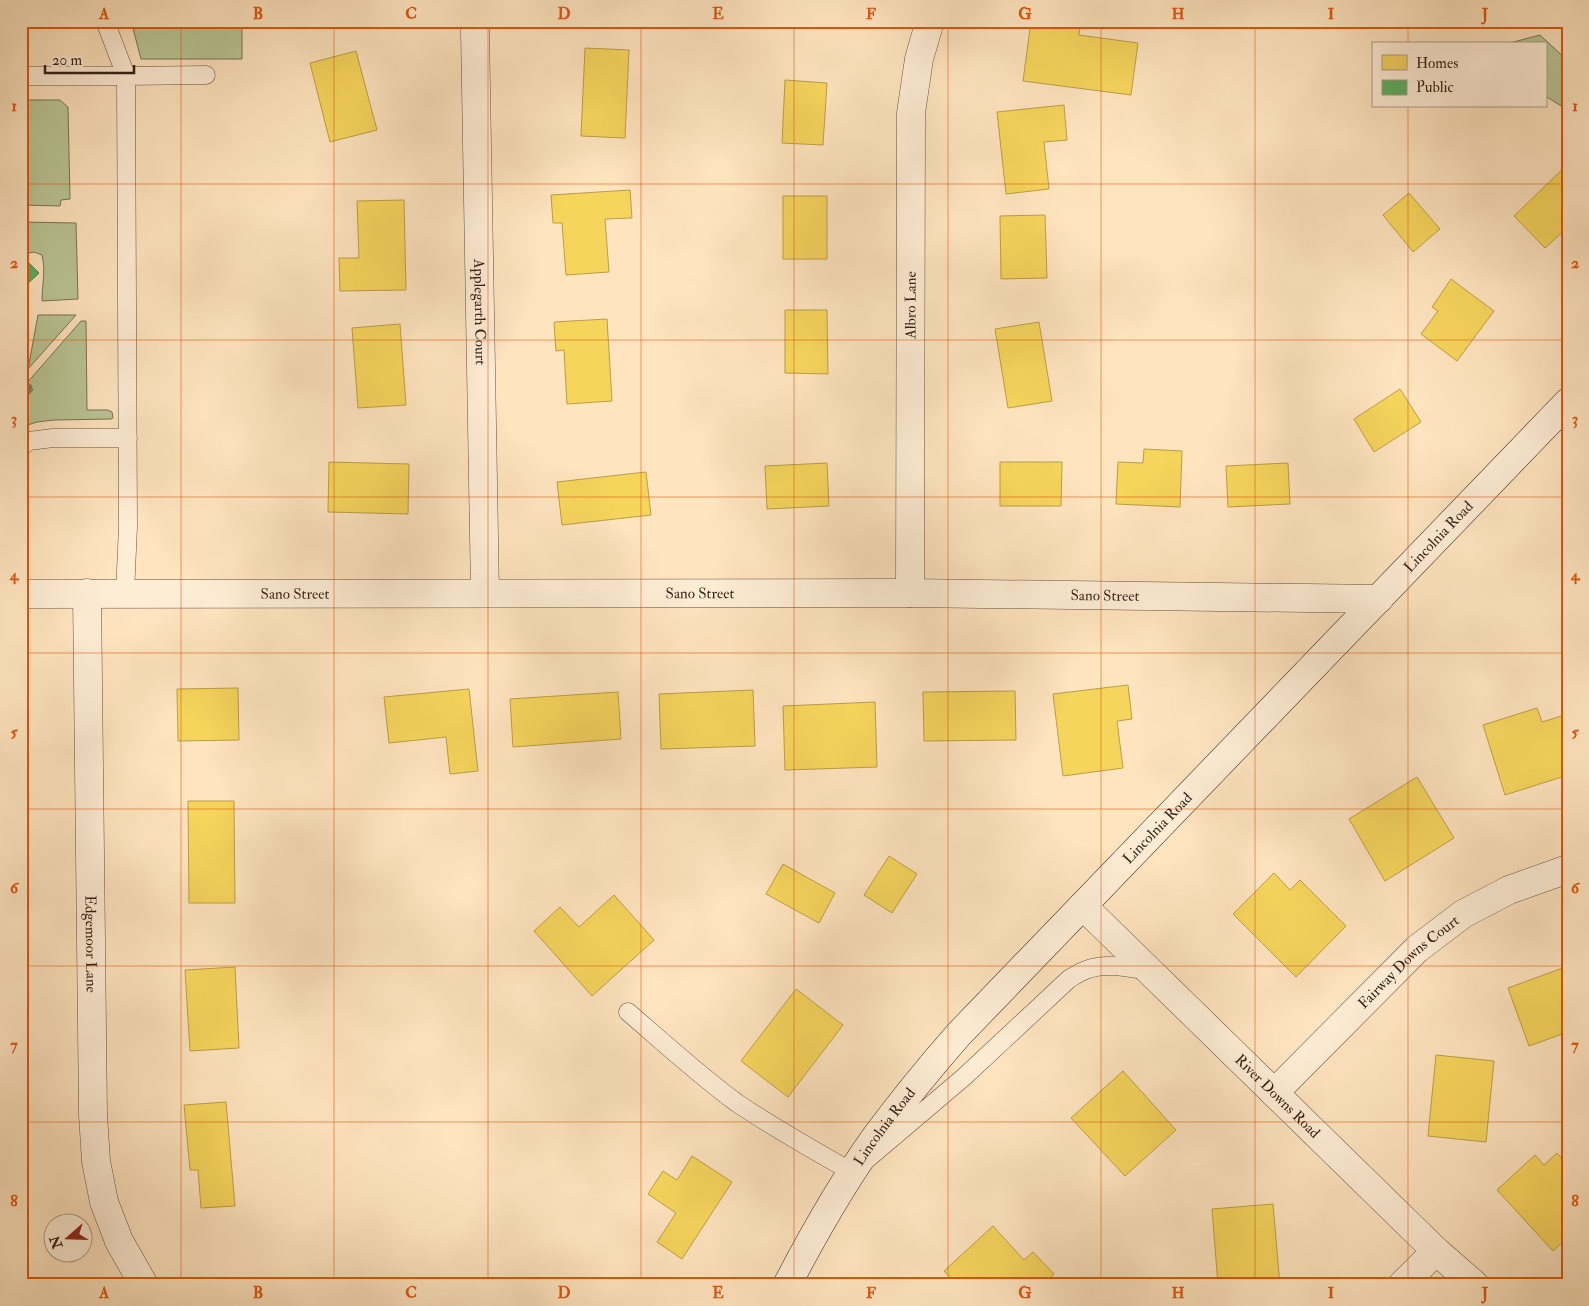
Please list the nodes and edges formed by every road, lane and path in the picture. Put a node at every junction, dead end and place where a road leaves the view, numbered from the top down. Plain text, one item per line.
1 (105, 21) edge
2 (930, 21) edge
3 (475, 31) dead end
4 (206, 75) dead end
5 (21, 76) edge
6 (126, 76) junction
7 (1568, 402) edge
8 (128, 438) junction
9 (21, 447) edge
10 (87, 593) junction
11 (125, 593) junction
12 (485, 593) junction
13 (910, 593) junction
14 (21, 594) edge
15 (1379, 599) junction
16 (1568, 869) edge
17 (1083, 906) junction
18 (1149, 971) junction
19 (628, 1012) dead end
20 (1274, 1092) junction
21 (852, 1172) junction
22 (1436, 1251) junction
23 (144, 1285) edge
24 (787, 1285) edge
25 (1402, 1285) edge
26 (1475, 1285) edge

1 - 6 lane
2 - 13 street, Albro Lane
3 - 12 street, Applegarth Court
4 - 6 lane
5 - 6 lane
6 - 8 lane
7 - 15 street, Lincolnia Road
8 - 9 lane
8 - 11 lane
10 - 11 street, Sano Street
10 - 14 street, Sano Street
10 - 23 street, Edgemoor Lane
11 - 12 street, Sano Street
12 - 13 street, Sano Street
13 - 15 street, Sano Street
15 - 17 street, Lincolnia Road
16 - 20 street, Fairway Downs Court
17 - 18 street, River Downs Road
17 - 21 street, Lincolnia Road
18 - 20 street, River Downs Road
18 - 21 lane
19 - 21 lane
20 - 22 street, River Downs Road
21 - 24 street, Lincolnia Road
22 - 25 street
22 - 26 street, River Downs Road

